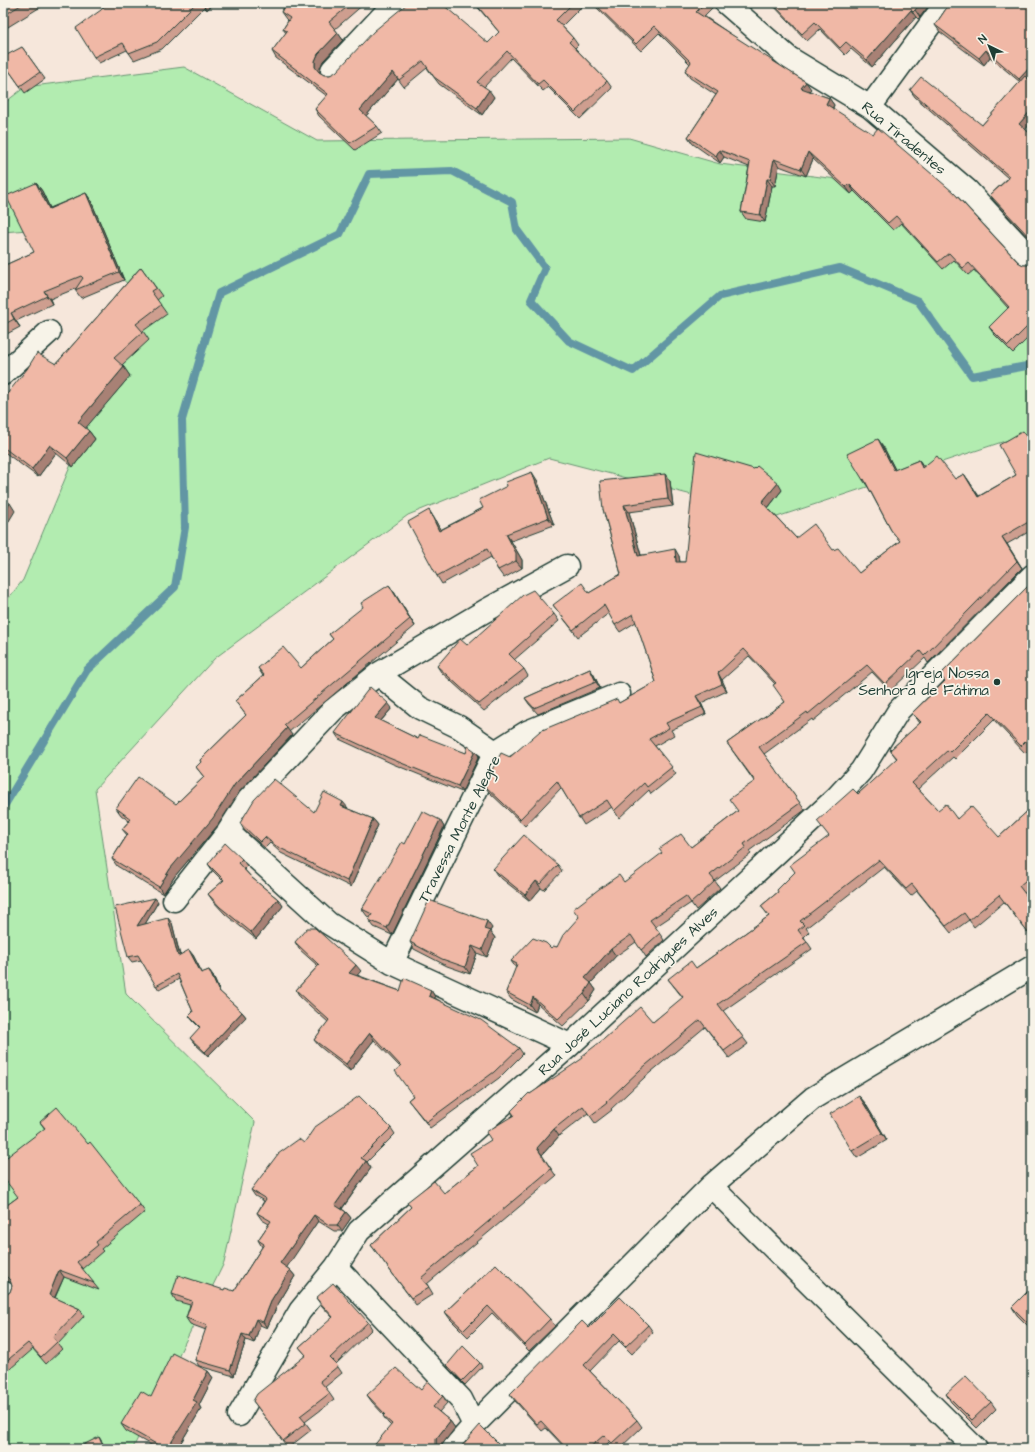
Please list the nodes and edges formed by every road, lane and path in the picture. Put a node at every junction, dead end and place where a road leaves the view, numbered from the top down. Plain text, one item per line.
1 (396, 3) edge
2 (726, 3) edge
3 (946, 3) edge
4 (332, 70) dead end
5 (870, 107) junction
6 (1032, 260) edge
7 (49, 332) dead end
8 (3, 374) edge
9 (567, 566) dead end
10 (1032, 576) edge
11 (378, 674) junction
12 (619, 694) dead end
13 (496, 752) junction
14 (228, 832) junction
15 (174, 900) dead end
16 (392, 963) junction
17 (1032, 967) edge
18 (570, 1045) junction
19 (711, 1186) junction
20 (336, 1267) junction
21 (239, 1415) dead end
22 (474, 1425) junction
23 (453, 1449) edge
24 (976, 1449) edge

1 - 4 street
2 - 5 street, Rua Tiradentes
3 - 5 street
5 - 6 street, Rua Tiradentes
7 - 8 street
9 - 11 street
10 - 18 street, Rua José Luciano Rodrigues Alves
11 - 13 street
11 - 14 street
12 - 13 street, Travessa Monte Alegre
13 - 16 street, Travessa Monte Alegre
14 - 15 street
14 - 16 street
16 - 18 street
17 - 19 street
18 - 20 street, Rua José Luciano Rodrigues Alves
19 - 22 street
19 - 24 street
20 - 21 street, Rua José Luciano Rodrigues Alves
20 - 22 street
22 - 23 street

